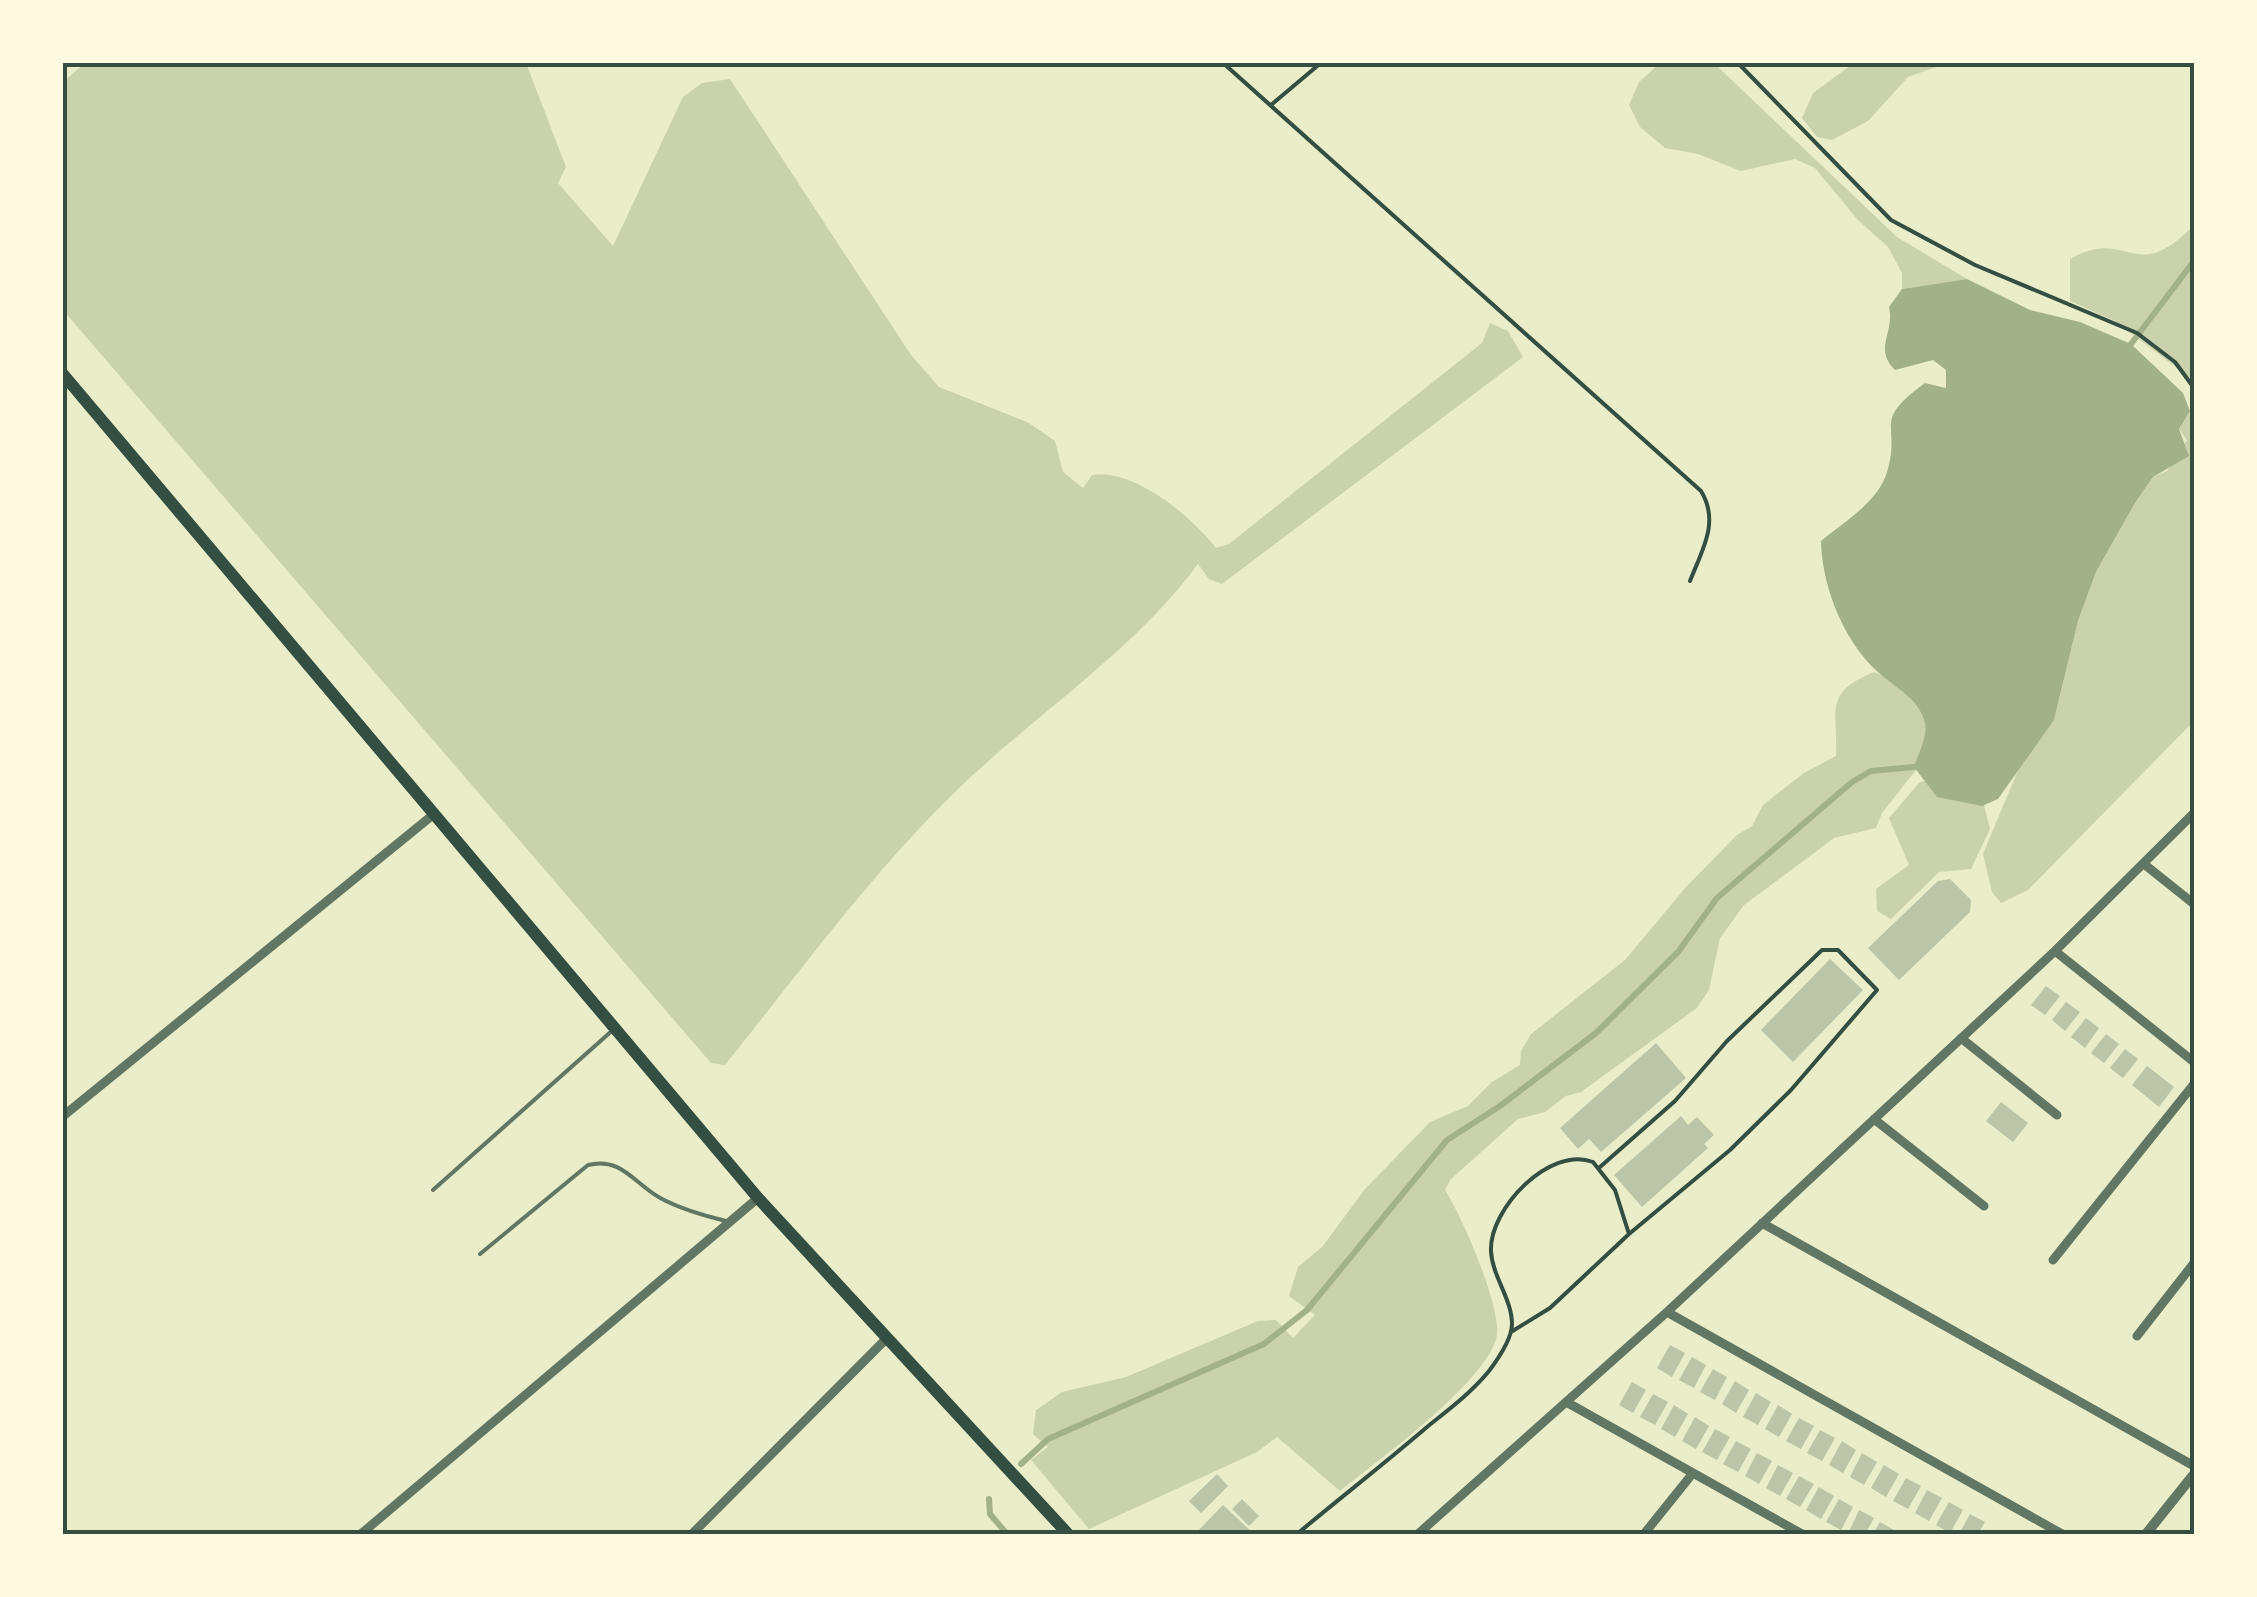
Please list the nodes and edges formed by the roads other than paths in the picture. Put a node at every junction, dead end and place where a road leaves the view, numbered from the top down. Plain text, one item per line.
1 (62, 373) edge
2 (2194, 813) edge
3 (434, 814) junction
4 (2144, 864) junction
5 (2194, 904) edge
6 (2055, 951) junction
7 (614, 1029) junction
8 (1961, 1038) junction
9 (2194, 1062) edge
10 (2194, 1084) edge
11 (2056, 1115) dead end
12 (62, 1117) edge
13 (1874, 1119) junction
14 (432, 1190) dead end
15 (758, 1198) junction
16 (1984, 1206) dead end
17 (732, 1223) junction
18 (1762, 1223) junction
19 (480, 1254) dead end
20 (2053, 1260) dead end
21 (2194, 1264) edge
22 (1666, 1312) junction
23 (2137, 1336) dead end
24 (885, 1340) junction
25 (1568, 1403) junction
26 (2194, 1470) edge
27 (1693, 1473) junction
28 (1796, 1533) edge
29 (361, 1534) edge
30 (692, 1534) edge
31 (1068, 1534) edge
32 (1418, 1534) edge
33 (1644, 1534) edge
34 (2062, 1534) edge
35 (2146, 1534) edge

1 - 3 main road
2 - 4 street
3 - 7 main road
3 - 12 street
4 - 5 street
4 - 6 street
6 - 8 street
6 - 9 street
7 - 14 lane
7 - 15 main road
8 - 11 street
8 - 13 street
10 - 20 street
13 - 16 street
13 - 18 street
15 - 17 street
15 - 24 main road
17 - 19 lane
17 - 29 street
18 - 22 street
18 - 26 street
21 - 23 street
22 - 25 street
22 - 34 street
24 - 30 street
24 - 31 main road
25 - 27 street
25 - 32 street
26 - 35 street
27 - 28 street
27 - 33 street

